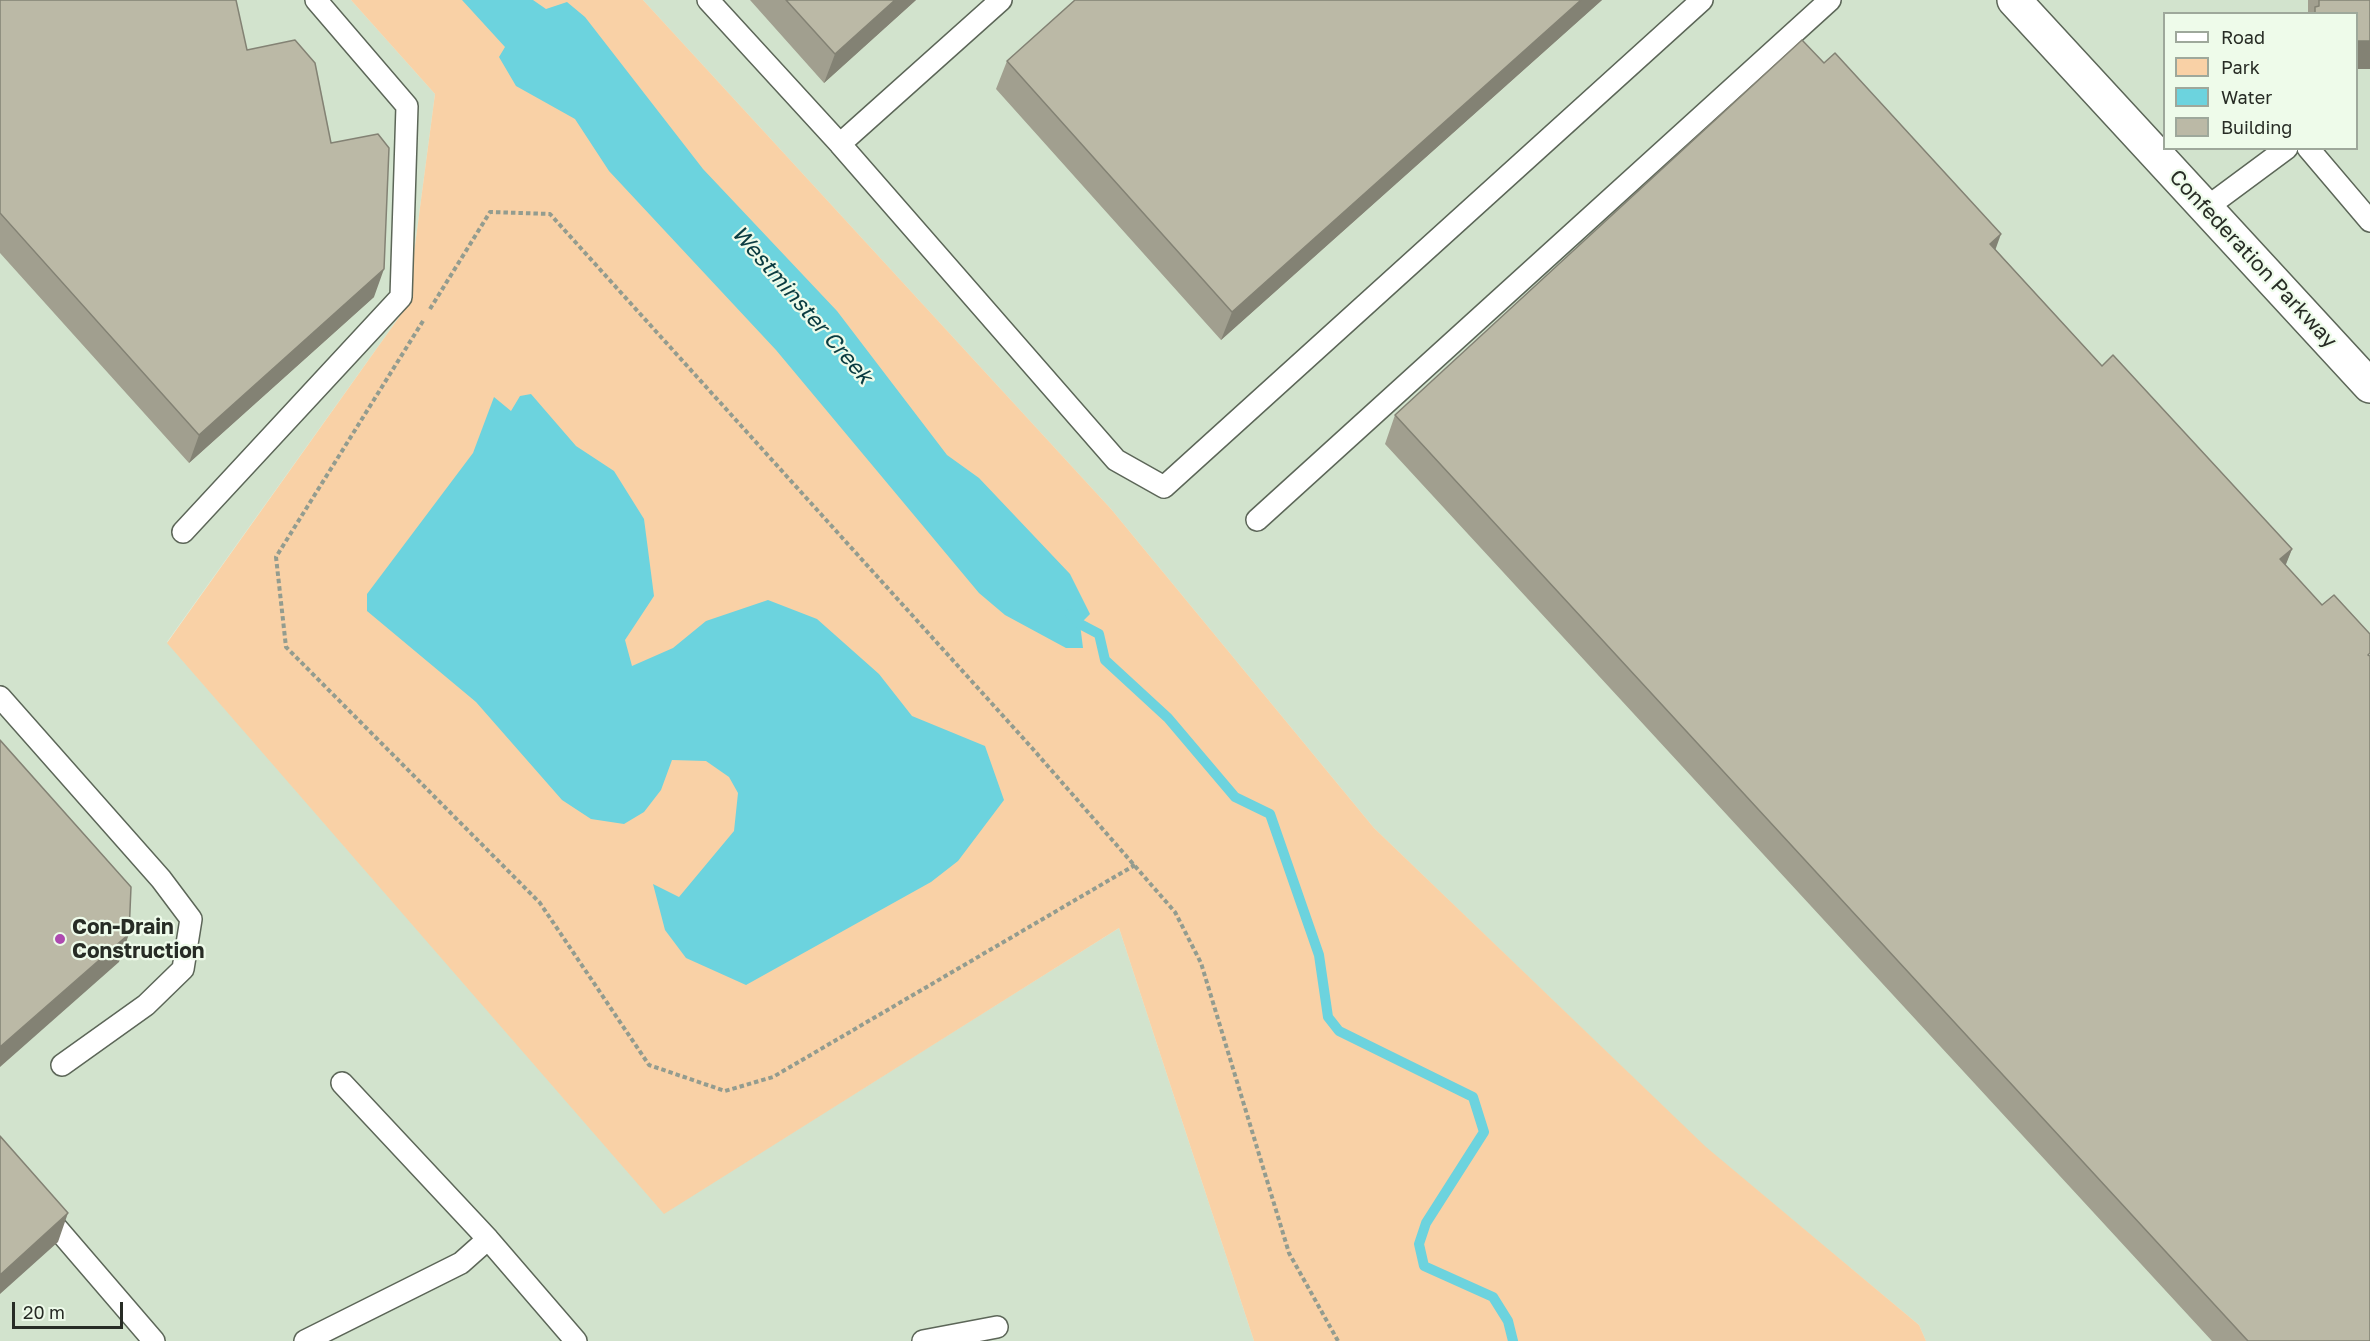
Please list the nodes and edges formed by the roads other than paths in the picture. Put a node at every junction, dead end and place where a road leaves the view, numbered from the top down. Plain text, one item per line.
1 (316, 0) edge
2 (708, 0) edge
3 (1001, 0) edge
4 (1702, 0) edge
5 (1830, 0) edge
6 (2014, 0) edge
7 (840, 144) junction
8 (2284, 150) edge
9 (2310, 150) edge
10 (2206, 208) junction
11 (2370, 221) edge
12 (2370, 386) edge
13 (1257, 520) dead end
14 (183, 532) dead end
15 (0, 697) edge
16 (62, 1065) dead end
17 (342, 1083) dead end
18 (31, 1197) edge
19 (488, 1239) junction
20 (997, 1327) dead end
21 (154, 1341) edge
22 (305, 1341) edge
23 (576, 1341) edge
24 (922, 1341) edge

1 - 14 lane
2 - 7 lane
3 - 7 lane
4 - 7 lane
5 - 13 lane
6 - 10 street, Confederation Parkway
8 - 10 lane
9 - 11 lane
10 - 12 street, Confederation Parkway
15 - 16 lane
17 - 19 lane
18 - 21 lane
19 - 22 lane
19 - 23 lane
20 - 24 lane

